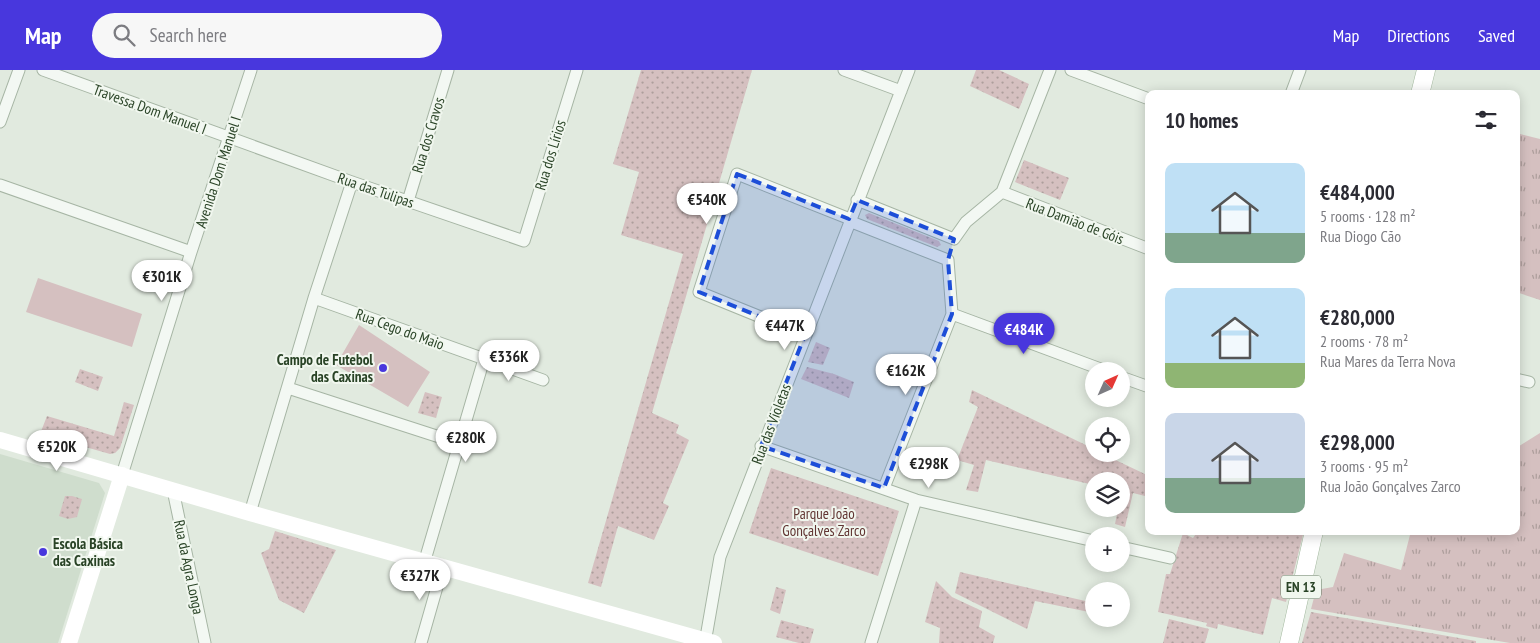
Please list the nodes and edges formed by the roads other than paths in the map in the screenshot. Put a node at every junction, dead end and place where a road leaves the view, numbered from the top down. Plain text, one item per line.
1 (19, 70) edge
2 (43, 70) edge
3 (251, 70) edge
4 (448, 70) edge
5 (577, 70) edge
6 (844, 70) edge
7 (909, 70) edge
8 (1050, 70) edge
9 (1071, 70) edge
10 (1300, 70) edge
11 (1426, 70) edge
12 (1292, 90) edge
13 (1421, 90) edge
14 (901, 91) junction
15 (1145, 98) edge
16 (0, 122) edge
17 (229, 138) junction
18 (352, 182) junction
19 (0, 185) edge
20 (1002, 192) junction
21 (857, 200) junction
22 (408, 201) junction
23 (849, 220) junction
24 (954, 239) junction
25 (524, 241) joint
26 (1145, 247) edge
27 (191, 252) junction
28 (948, 260) junction
29 (314, 298) junction
30 (952, 314) junction
31 (805, 335) junction
32 (484, 359) junction
33 (1085, 363) edge
34 (543, 380) dead end
35 (1520, 380) edge
36 (1130, 381) edge
37 (1529, 382) dead end
38 (1145, 386) edge
39 (288, 388) junction
40 (0, 440) edge
41 (458, 443) junction
42 (762, 446) junction
43 (122, 475) junction
44 (884, 488) junction
45 (173, 490) junction
46 (916, 500) junction
47 (250, 513) junction
48 (1313, 535) edge
49 (1085, 539) edge
50 (1130, 549) edge
51 (1170, 558) dead end
52 (425, 560) junction
53 (443, 566) junction
54 (708, 642) edge
55 (69, 643) edge
56 (205, 643) edge
57 (421, 643) edge
58 (871, 643) edge
59 (1289, 643) edge

1 - 16 street
2 - 17 street, Travessa Dom Manuel I
3 - 17 street, Avenida Dom Manuel I
4 - 22 street, Rua dos Cravos
5 - 25 street, Rua dos Lírios
6 - 14 street
7 - 14 street, Rua das Violetas
8 - 20 street
9 - 15 street
10 - 12 street
11 - 13 main road
14 - 21 street, Rua das Violetas
17 - 18 street, Rua das Tulipas
17 - 27 street, Avenida Dom Manuel I
18 - 22 street, Rua das Tulipas
18 - 29 street
19 - 27 street
20 - 24 street
20 - 26 street, Rua Damião de Góis
21 - 23 street, Rua das Violetas
21 - 24 street
22 - 25 street, Rua das Tulipas
23 - 28 street
23 - 31 street, Rua das Violetas
23 - 31 street
24 - 28 street
27 - 43 street, Avenida Dom Manuel I
28 - 30 street
29 - 32 street, Rua Cego do Maio
29 - 39 street
30 - 33 street
30 - 44 street
31 - 42 street, Rua das Violetas
32 - 34 street, Rua Cego do Maio
32 - 41 street
35 - 37 street
36 - 38 street
39 - 41 street
39 - 47 street
40 - 43 main road
41 - 52 street
42 - 44 street
42 - 54 street, Rua das Violetas
43 - 45 main road
43 - 55 main road
44 - 46 street
45 - 47 main road
45 - 56 street, Rua da Agra Longa
46 - 49 street
46 - 58 street
47 - 52 main road
48 - 59 main road, EN 13
50 - 51 street
52 - 53 main road
53 - 54 main road
53 - 57 street

